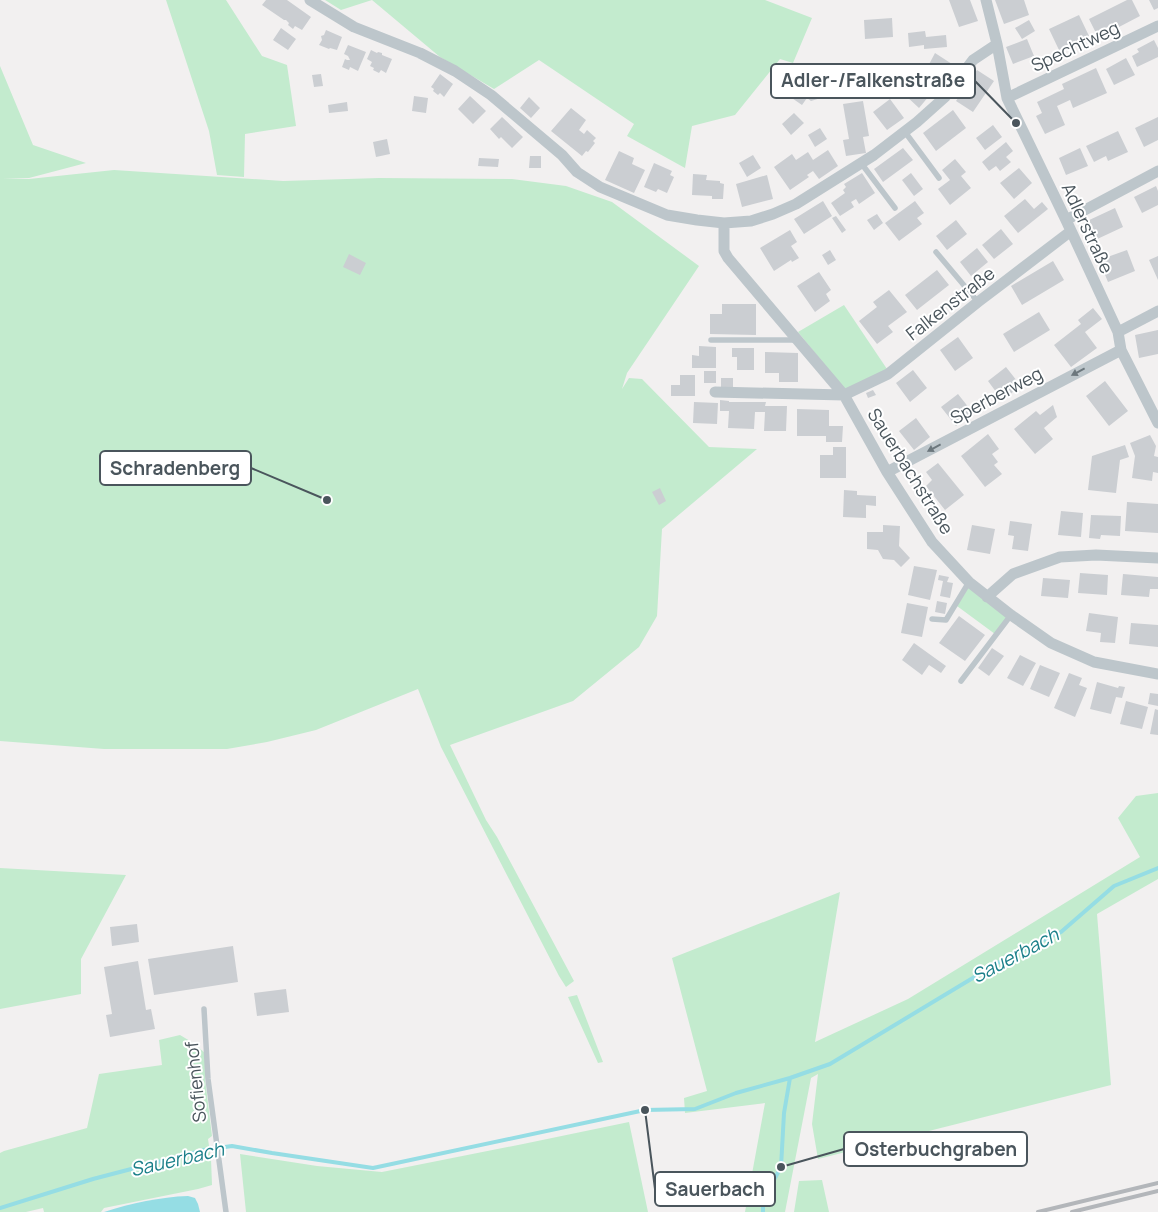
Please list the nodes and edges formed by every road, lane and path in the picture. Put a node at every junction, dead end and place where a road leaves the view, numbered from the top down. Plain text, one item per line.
1 (310, 0) edge
2 (986, 0) edge
3 (1158, 26) edge
4 (997, 44) junction
5 (1007, 98) junction
6 (904, 132) junction
7 (861, 163) junction
8 (1158, 171) edge
9 (940, 178) dead end
10 (895, 208) dead end
11 (1066, 220) junction
12 (724, 223) junction
13 (1071, 231) junction
14 (936, 252) dead end
15 (978, 302) junction
16 (1158, 311) edge
17 (1118, 332) junction
18 (711, 340) dead end
19 (798, 340) junction
20 (1121, 350) junction
21 (715, 392) dead end
22 (844, 395) junction
23 (1158, 423) edge
24 (887, 472) junction
25 (1158, 558) edge
26 (970, 582) junction
27 (987, 597) junction
28 (1012, 615) junction
29 (932, 619) dead end
30 (1158, 674) edge
31 (961, 681) dead end
32 (204, 1009) dead end
33 (226, 1212) edge

1 - 12 street
2 - 4 street, Adlerstraße
3 - 5 street, Spechtweg
4 - 5 street, Adlerstraße
4 - 6 street
5 - 11 street, Adlerstraße
6 - 7 street
6 - 9 lane
7 - 10 lane
7 - 12 street
8 - 11 street
11 - 13 street, Adlerstraße
12 - 19 street, Sauerbachstraße
13 - 15 street, Falkenstraße
13 - 17 street, Adlerstraße
14 - 15 lane
15 - 22 street, Falkenstraße
16 - 17 street
17 - 20 street, Adlerstraße
18 - 19 lane
19 - 22 street, Sauerbachstraße
20 - 23 street, Adlerstraße
20 -> 24 street, Sperberweg
21 - 22 street
22 - 24 street, Sauerbachstraße
24 - 26 street, Sauerbachstraße
25 - 27 street
26 - 27 street, Sauerbachstraße
26 - 29 lane
27 - 28 street, Sauerbachstraße
28 - 30 street, Sauerbachstraße
28 - 31 lane
32 - 33 lane, Sofienhof

